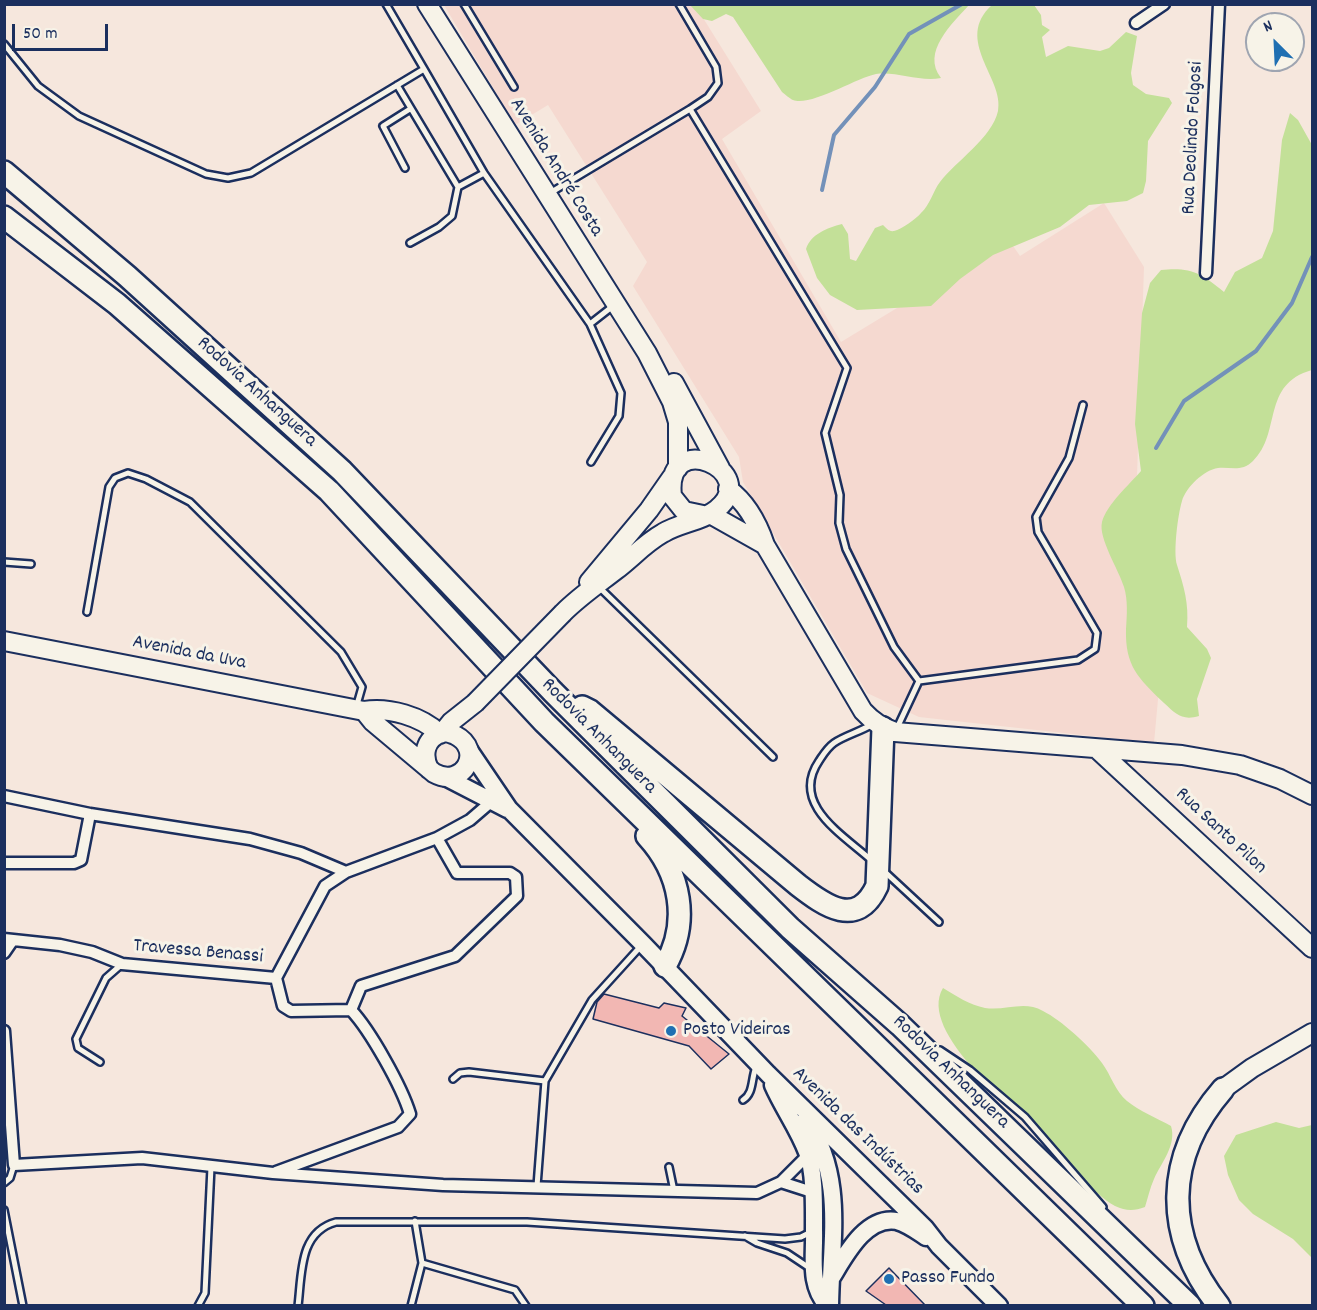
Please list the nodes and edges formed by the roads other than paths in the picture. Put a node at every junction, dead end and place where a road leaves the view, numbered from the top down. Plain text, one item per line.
1 (386, 4) edge
2 (427, 4) edge
3 (464, 4) edge
4 (679, 4) edge
5 (1164, 4) edge
6 (1219, 4) edge
7 (1136, 23) dead end
8 (4, 44) edge
9 (424, 69) junction
10 (397, 85) junction
11 (514, 87) dead end
12 (410, 109) junction
13 (690, 109) junction
14 (405, 168) dead end
15 (4, 172) edge
16 (484, 173) junction
17 (458, 187) junction
18 (546, 195) junction
19 (4, 217) edge
20 (410, 243) dead end
21 (1206, 273) dead end
22 (615, 305) junction
23 (590, 324) junction
24 (647, 353) junction
25 (1083, 405) dead end
26 (591, 462) dead end
27 (720, 468) junction
28 (676, 472) junction
29 (728, 489) junction
30 (706, 514) junction
31 (765, 545) junction
32 (4, 562) edge
33 (31, 564) dead end
34 (596, 585) junction
35 (578, 598) junction
36 (87, 612) dead end
37 (4, 641) edge
38 (919, 681) junction
39 (553, 692) junction
40 (474, 704) junction
41 (360, 710) junction
42 (544, 722) junction
43 (884, 728) junction
44 (441, 733) junction
45 (465, 744) junction
46 (1097, 749) junction
47 (1153, 753) junction
48 (773, 757) dead end
49 (429, 769) junction
50 (447, 778) junction
51 (1139, 788) junction
52 (1312, 795) edge
53 (4, 796) edge
54 (492, 801) junction
55 (509, 809) junction
56 (90, 814) junction
57 (437, 838) junction
58 (4, 863) edge
59 (876, 864) junction
60 (346, 872) junction
61 (939, 922) dead end
62 (9, 940) edge
63 (644, 944) junction
64 (1312, 948) edge
65 (4, 953) edge
66 (122, 964) junction
67 (665, 966) junction
68 (276, 978) junction
69 (351, 1010) junction
70 (900, 1025) junction
71 (4, 1031) edge
72 (1312, 1033) edge
73 (100, 1062) dead end
74 (762, 1068) junction
75 (453, 1078) dead end
76 (545, 1081) junction
77 (1223, 1089) joint
78 (743, 1100) dead end
79 (798, 1104) junction
80 (808, 1154) junction
81 (14, 1164) junction
82 (211, 1165) junction
83 (669, 1167) dead end
84 (273, 1173) junction
85 (782, 1182) junction
86 (4, 1183) edge
87 (537, 1186) junction
88 (674, 1191) junction
89 (812, 1192) junction
90 (4, 1210) edge
91 (1110, 1215) dead end
92 (415, 1221) junction
93 (833, 1229) junction
94 (814, 1230) junction
95 (1125, 1232) dead end
96 (744, 1235) junction
97 (939, 1246) junction
98 (422, 1263) junction
99 (813, 1270) junction
100 (831, 1278) junction
101 (1186, 1301) edge
102 (23, 1305) edge
103 (198, 1305) edge
104 (298, 1305) edge
105 (411, 1305) edge
106 (526, 1305) edge
107 (829, 1305) edge
108 (999, 1305) edge
109 (1143, 1305) edge
110 (1219, 1305) edge

1 - 9 lane
2 - 18 main road, Avenida André Costa
3 - 11 lane
4 - 13 lane
5 - 7 street
6 - 21 street, Rua Deolindo Folgosi
8 - 10 lane
9 - 10 lane
9 - 16 lane
10 - 12 lane
12 - 14 lane
12 - 17 lane
13 - 18 lane
13 - 38 lane
15 - 39 highway, Rodovia Anhanguera
16 - 17 lane
16 - 23 lane
17 - 20 lane
18 - 22 main road, Avenida André Costa
19 - 42 highway, Rodovia Anhanguera
22 - 23 lane
22 - 24 main road, Avenida André Costa
23 - 26 lane
24 - 27 main road
24 - 28 main road
25 - 38 lane
27 - 28 main road
27 - 29 main road
28 - 30 main road
28 - 35 main road
29 - 30 main road
29 - 31 main road
30 - 31 main road
30 - 34 main road
31 - 43 main road
32 - 33 lane
34 - 35 main road
34 - 48 lane
35 - 40 main road, bridge
36 - 41 lane
37 - 41 main road, Avenida da Uva
38 - 43 lane
39 - 59 highway
39 - 70 highway, Rodovia Anhanguera
40 - 44 main road
40 - 45 main road
41 - 44 main road, Avenida da Uva
41 - 49 main road
42 - 67 highway
42 - 109 highway, Rodovia Anhanguera
43 - 46 main road
43 - 59 highway
43 - 59 lane
44 - 45 main road
44 - 49 main road
45 - 50 main road
45 - 55 main road, Avenida das Indústrias
46 - 47 main road
46 - 51 main road, Rua Santo Pilon
47 - 51 main road
47 - 52 main road
49 - 50 main road
50 - 54 main road, Avenida das Indústrias
51 - 64 main road, Rua Santo Pilon
53 - 56 street
54 - 55 main road, Avenida das Indústrias
54 - 57 street
55 - 63 main road, Avenida das Indústrias
56 - 58 street
56 - 60 street
57 - 60 street
57 - 69 street
59 - 61 lane
60 - 68 street, Travessa Benassi
62 - 65 street
62 - 66 street, Travessa Benassi
63 - 67 main road, Avenida das Indústrias
63 - 76 lane
66 - 68 street, Travessa Benassi
66 - 73 lane
67 - 74 main road, Avenida das Indústrias
68 - 69 street
69 - 84 street
70 - 91 lane
70 - 101 highway, Rodovia Anhanguera
71 - 81 street
72 - 77 main road
74 - 78 lane
74 - 79 main road, Avenida das Indústrias
74 - 80 main road
75 - 76 lane
76 - 87 lane
77 - 110 highway
79 - 93 main road
79 - 97 main road, Avenida das Indústrias
80 - 85 street
80 - 89 main road
81 - 82 street
81 - 86 lane
82 - 84 street
82 - 103 lane
83 - 88 lane
84 - 87 street
85 - 88 street
85 - 89 street
87 - 88 street
89 - 94 main road
90 - 102 lane
92 - 96 lane
92 - 98 lane
92 - 104 lane
93 - 94 main road
93 - 100 main road
94 - 96 lane
94 - 99 main road
95 - 101 lane
96 - 99 lane
97 - 100 main road
97 - 108 main road, Avenida das Indústrias
98 - 105 lane
98 - 106 lane
99 - 107 main road
100 - 107 main road

